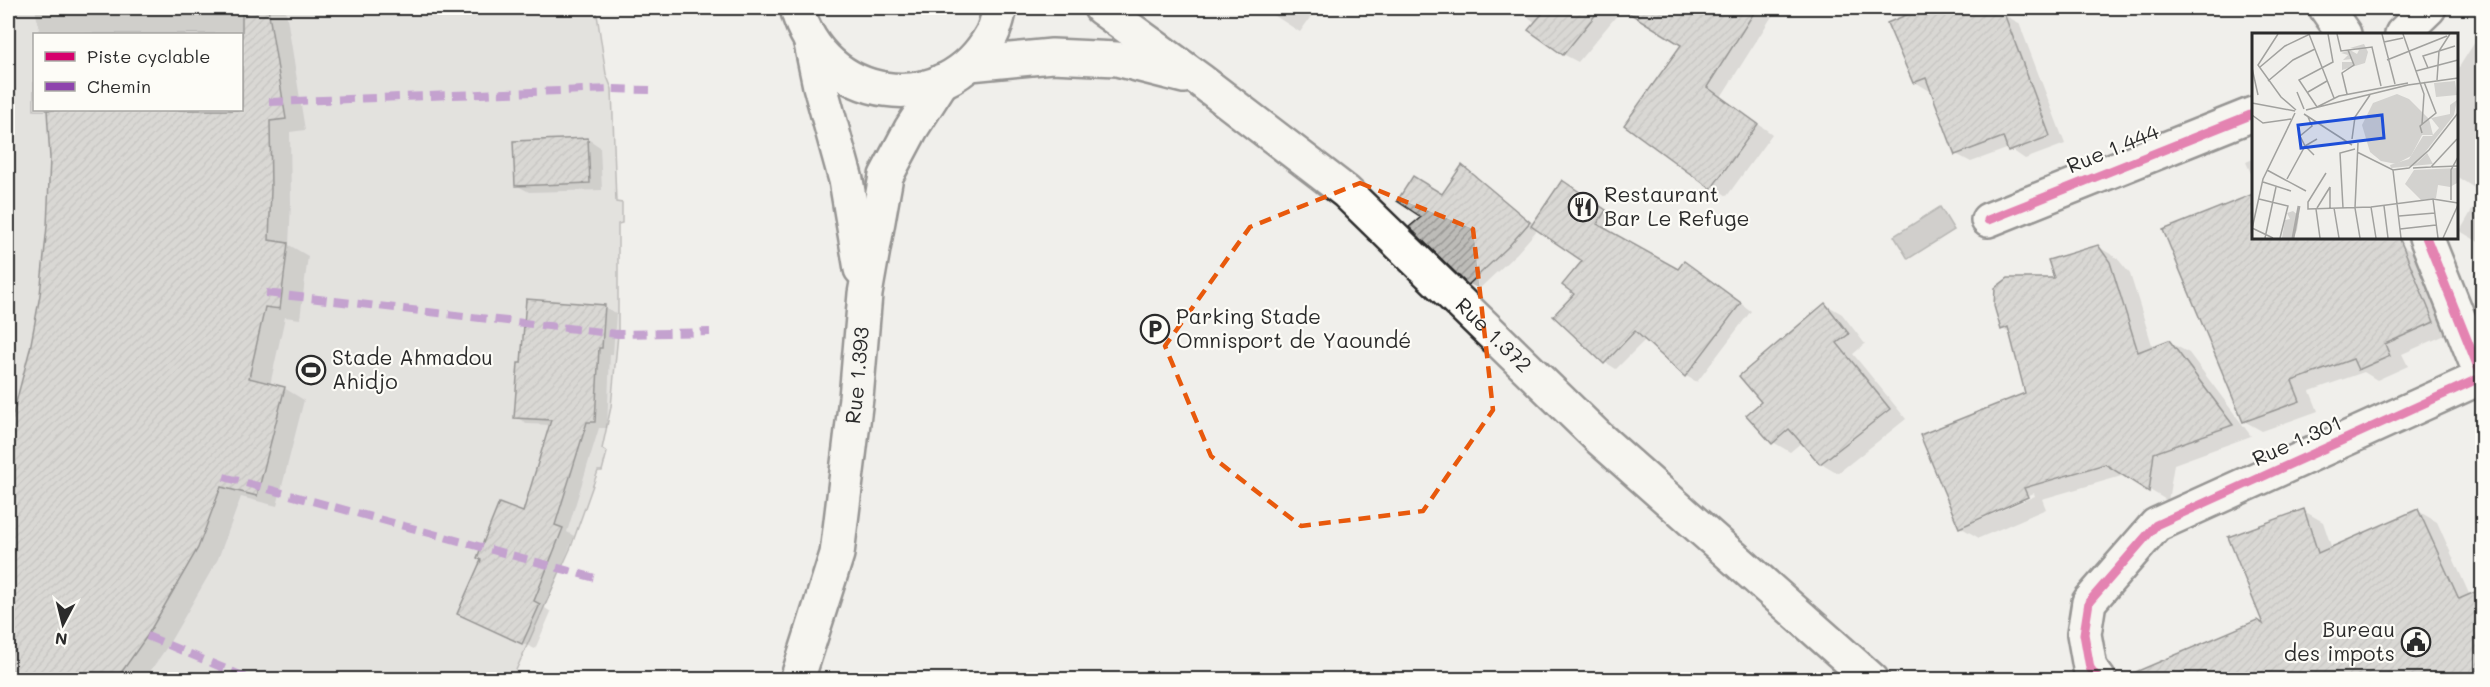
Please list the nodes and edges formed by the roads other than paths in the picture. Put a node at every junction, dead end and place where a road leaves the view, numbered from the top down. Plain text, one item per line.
1 (797, 8) edge
2 (1000, 8) edge
3 (1101, 8) edge
4 (2326, 8) edge
5 (2430, 8) edge
6 (2343, 33) edge
7 (2403, 33) edge
8 (811, 43) junction
9 (970, 64) junction
10 (1200, 80) junction
11 (942, 81) junction
12 (2252, 114) edge
13 (1988, 220) dead end
14 (2426, 238) edge
15 (865, 294) junction
16 (2482, 378) edge
17 (797, 680) edge
18 (1872, 680) edge
19 (2099, 680) edge

1 - 8 main road
2 - 9 main road
3 - 10 main road, Rue 1.372
4 - 6 main road
5 - 7 main road
8 - 11 main road
8 - 15 main road
9 - 10 main road
9 - 11 main road
10 - 18 main road, Rue 1.372
11 - 15 main road, Rue 1.393
12 - 13 main road, Rue 1.444
14 - 16 main road, Rue 1.301
15 - 17 main road, Rue 1.393
16 - 19 main road, Rue 1.301

